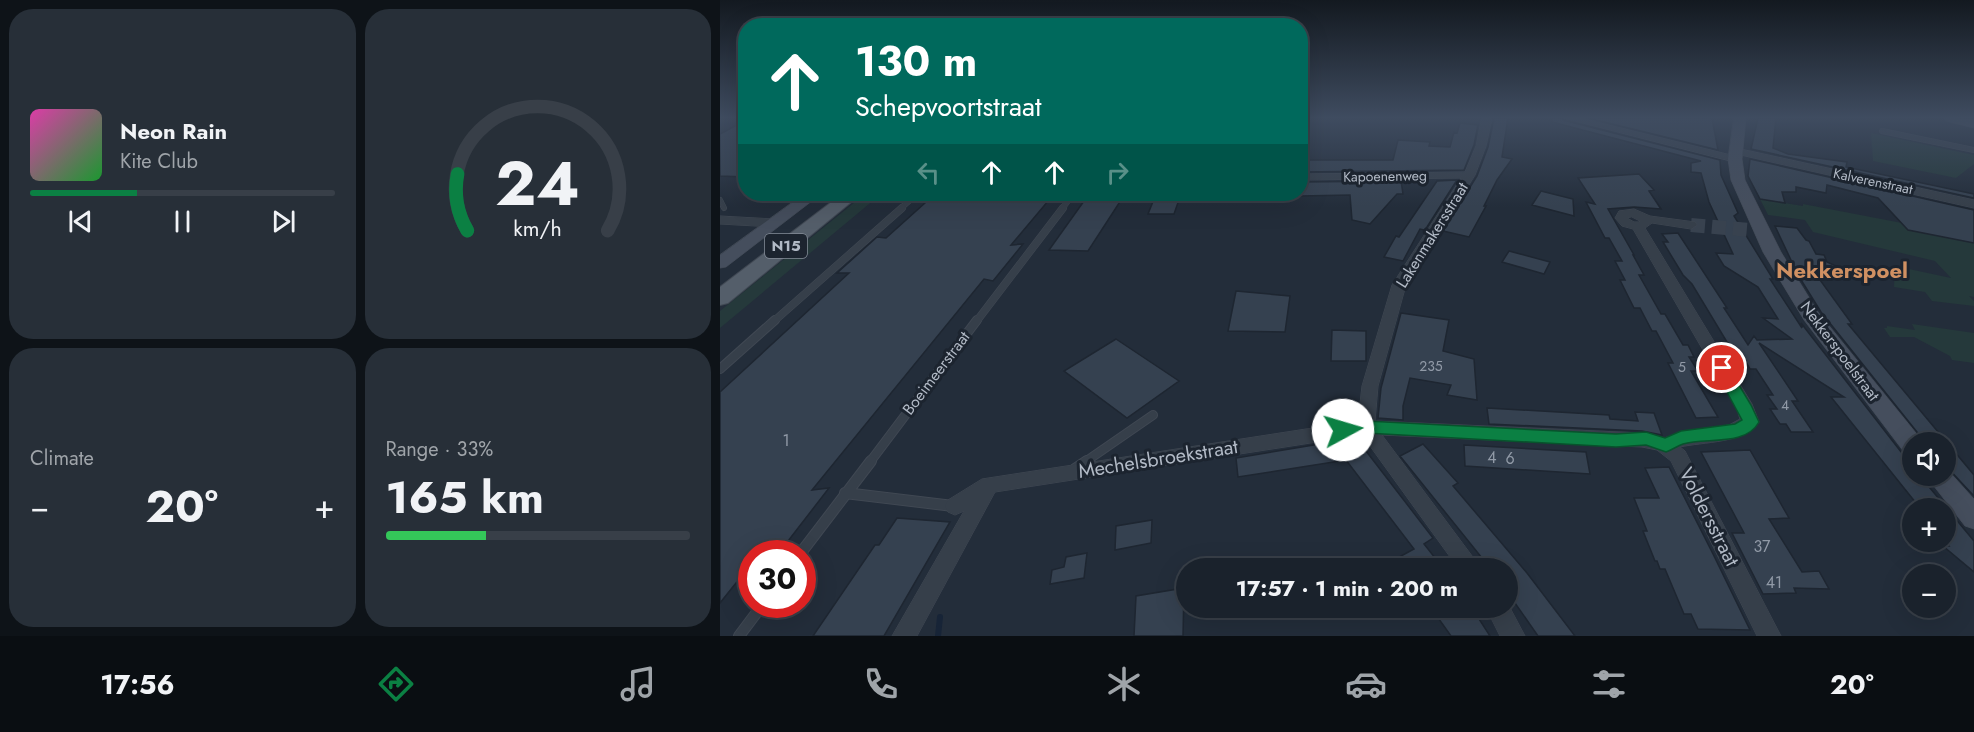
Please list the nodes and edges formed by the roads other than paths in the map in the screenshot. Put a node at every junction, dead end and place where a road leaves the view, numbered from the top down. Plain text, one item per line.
1 (1480, 148) edge
2 (1703, 148) edge
3 (1737, 148) edge
4 (1736, 155) junction
5 (1469, 175) junction
6 (1308, 177) edge
7 (720, 200) edge
8 (804, 201) edge
9 (826, 201) edge
10 (843, 201) edge
11 (908, 201) edge
12 (1068, 201) edge
13 (1974, 204) edge
14 (722, 214) edge
15 (774, 223) junction
16 (1691, 225) tunnel mouth
17 (720, 263) edge
18 (720, 282) edge
19 (720, 298) edge
20 (720, 369) edge
21 (1153, 415) dead end
22 (1366, 427) junction
23 (1902, 432) edge
24 (1666, 445) junction
25 (1070, 473) junction
26 (989, 485) junction
27 (1947, 486) edge
28 (845, 493) junction
29 (955, 506) joint
30 (1974, 518) edge
31 (810, 540) edge
32 (1463, 558) edge
33 (752, 618) edge
34 (1503, 618) edge
35 (739, 636) edge
36 (904, 636) edge
37 (1513, 636) edge
38 (1769, 636) edge

1 - 5 street, Lakenmakersstraat
2 - 4 street, Kalverenstraat
3 - 4 main road, Nekkerspoelstraat
4 - 13 street, Kalverenstraat
4 - 23 main road, Nekkerspoelstraat
5 - 6 street, Kapoenenweg
5 - 22 street, Lakenmakersstraat
7 - 14 lane
8 - 15 main road
9 - 18 main road, N15
10 - 19 main road, N15
11 - 20 lane
12 - 28 lane, Boeimeerstraat
14 - 15 street
15 - 17 main road
16 - 24 street
21 - 25 lane
22 - 24 street
22 - 25 street, Mechelsbroekstraat
22 - 32 street
24 - 38 street, Voldersstraat
25 - 26 street, Mechelsbroekstraat
26 - 29 street, Mechelsbroekstraat
26 - 36 street
27 - 30 main road
28 - 29 lane
28 - 31 lane, Boeimeerstraat
33 - 35 lane
34 - 37 street

